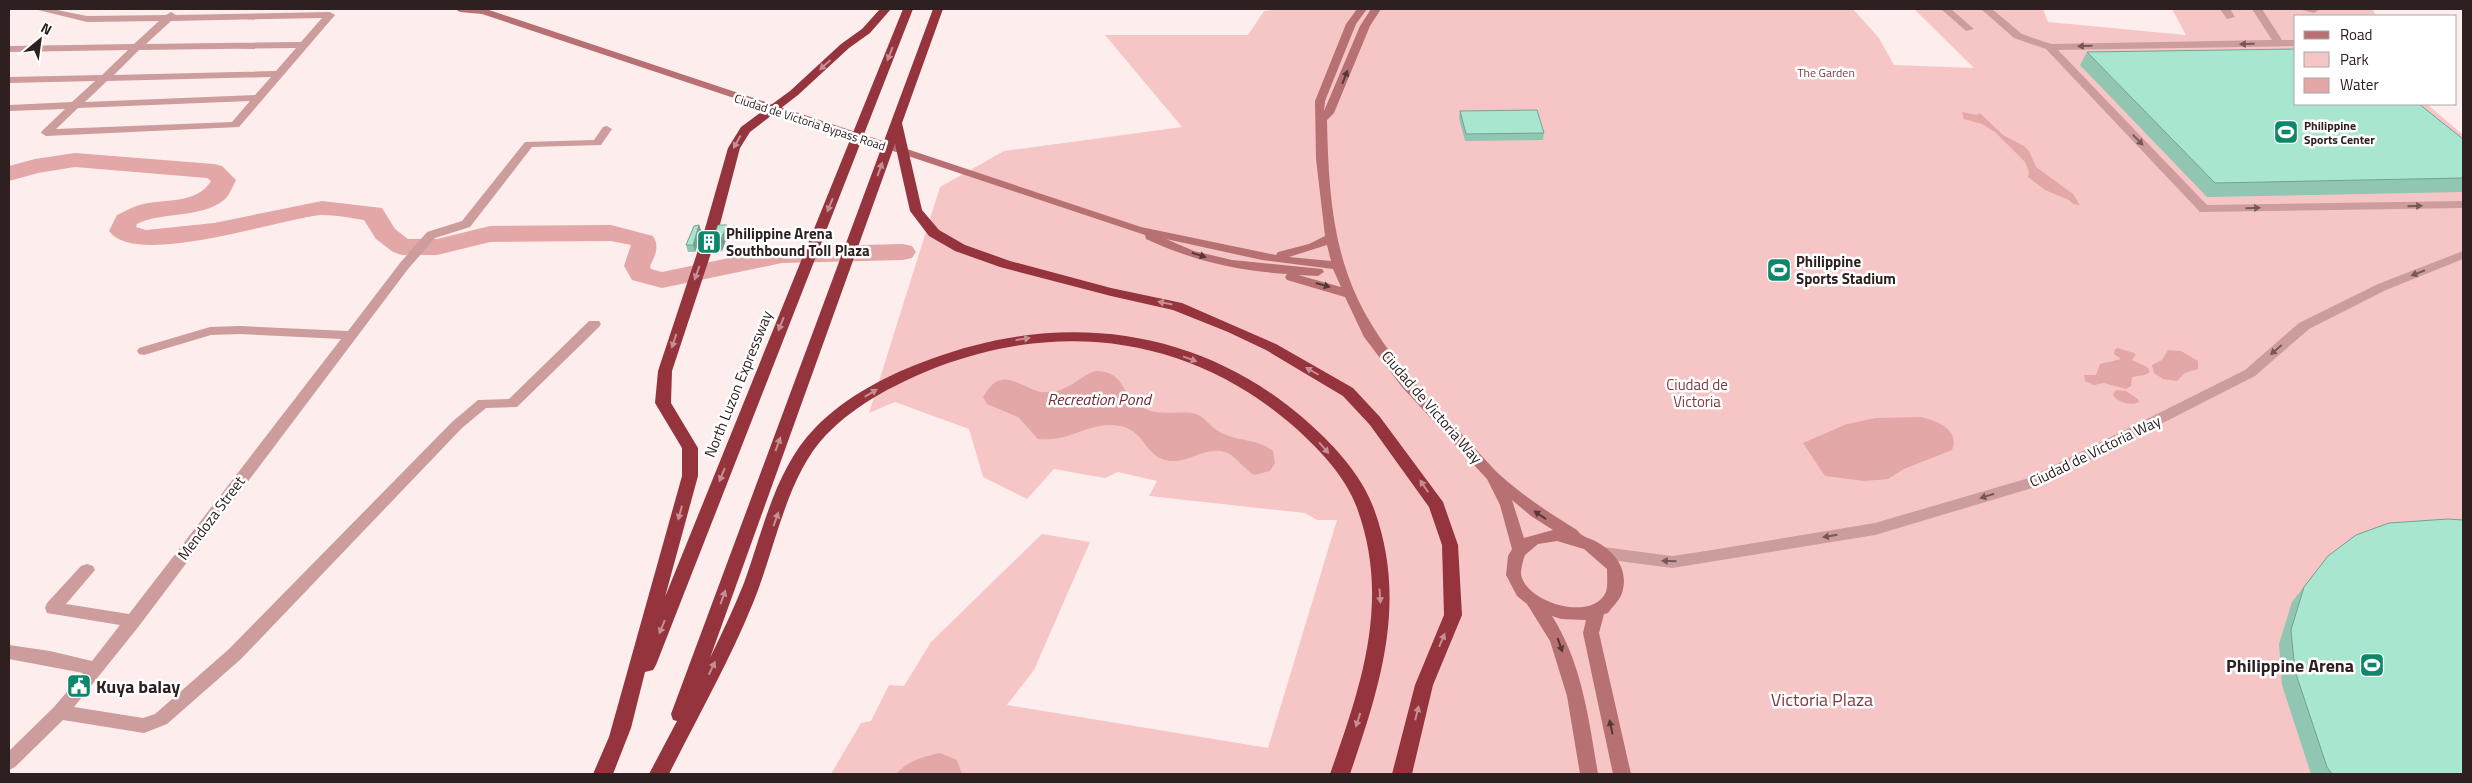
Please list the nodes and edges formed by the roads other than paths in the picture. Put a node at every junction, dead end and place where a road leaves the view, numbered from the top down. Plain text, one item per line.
1 (39, 9) edge
2 (178, 9) edge
3 (460, 9) edge
4 (886, 9) edge
5 (908, 9) edge
6 (938, 9) edge
7 (1362, 9) edge
8 (1376, 9) edge
9 (1946, 9) edge
10 (1986, 9) edge
11 (2257, 9) edge
12 (2304, 9) edge
13 (482, 10) edge
14 (2316, 12) edge
15 (169, 17) junction
16 (1352, 24) junction
17 (1365, 26) junction
18 (1969, 29) dead end
19 (2294, 43) edge
20 (2279, 44) junction
21 (304, 45) junction
22 (138, 47) junction
23 (2050, 47) junction
24 (9, 49) edge
25 (279, 74) junction
26 (105, 78) junction
27 (9, 80) edge
28 (256, 98) junction
29 (76, 106) junction
30 (9, 108) edge
31 (772, 109) junction
32 (1322, 119) junction
33 (896, 123) junction
34 (607, 129) dead end
35 (2463, 205) edge
36 (1138, 230) junction
37 (1332, 238) junction
38 (2463, 255) edge
39 (1264, 257) junction
40 (1339, 269) junction
41 (1262, 270) junction
42 (1350, 294) junction
43 (594, 324) dead end
44 (352, 334) junction
45 (144, 351) dead end
46 (1493, 476) junction
47 (1582, 540) junction
48 (1519, 548) junction
49 (1603, 553) junction
50 (87, 570) dead end
51 (1535, 603) junction
52 (1597, 610) junction
53 (133, 621) junction
54 (9, 652) edge
55 (96, 669) junction
56 (60, 712) junction
57 (618, 737) junction
58 (9, 762) edge
59 (604, 774) edge
60 (659, 774) edge
61 (1340, 774) edge
62 (1402, 774) edge
63 (1589, 774) edge
64 (1622, 774) edge

1 - 15 street
2 - 15 street
3 - 13 main road, Ciudad de Victoria Bypass Road
4 -> 31 highway
5 -> 57 highway, North Luzon Expressway
6 - 33 highway
7 - 16 main road, Ciudad de Victoria Way
8 - 17 main road
9 - 18 street
10 - 23 street
11 - 20 street
12 - 14 street
13 - 31 main road, Ciudad de Victoria Bypass Road
15 - 21 street
15 - 22 street
16 - 17 main road
16 - 32 main road, Ciudad de Victoria Way
32 -> 17 main road
19 - 20 street
20 -> 23 street
21 - 22 street
21 - 25 street
22 - 24 street
22 - 26 street
23 -> 35 street
25 - 26 street
25 - 28 street
26 - 27 street
26 - 29 street
28 - 29 street
28 - 29 street
29 - 30 street
31 - 36 main road, Ciudad de Victoria Bypass Road
31 -> 57 highway
32 - 37 main road, Ciudad de Victoria Way
60 -> 33 highway
62 -> 33 highway
34 - 44 street, Mendoza Street
36 - 39 main road, Ciudad de Victoria Bypass Road
36 -> 41 main road, Ciudad de Victoria Bypass Road
37 - 39 main road
37 - 40 main road, Ciudad de Victoria Way
38 -> 49 street, Ciudad de Victoria Way
39 - 40 main road, Ciudad de Victoria Bypass Road
40 - 41 main road, Ciudad de Victoria Bypass Road
40 - 42 main road, Ciudad de Victoria Way
41 -> 42 main road
42 - 46 main road, Ciudad de Victoria Way
43 - 56 street
44 - 45 street
44 - 53 street, Mendoza Street
47 -> 46 main road
46 - 48 main road, Ciudad de Victoria Way
47 - 48 main road
47 - 49 main road
48 - 51 main road
49 - 52 main road
50 - 53 street
51 - 52 main road
51 -> 63 main road
64 -> 52 main road
53 - 55 street, Mendoza Street
54 - 55 street
55 - 56 street, Mendoza Street
56 - 58 street, Mendoza Street
57 - 59 highway, North Luzon Expressway
60 -> 61 highway

